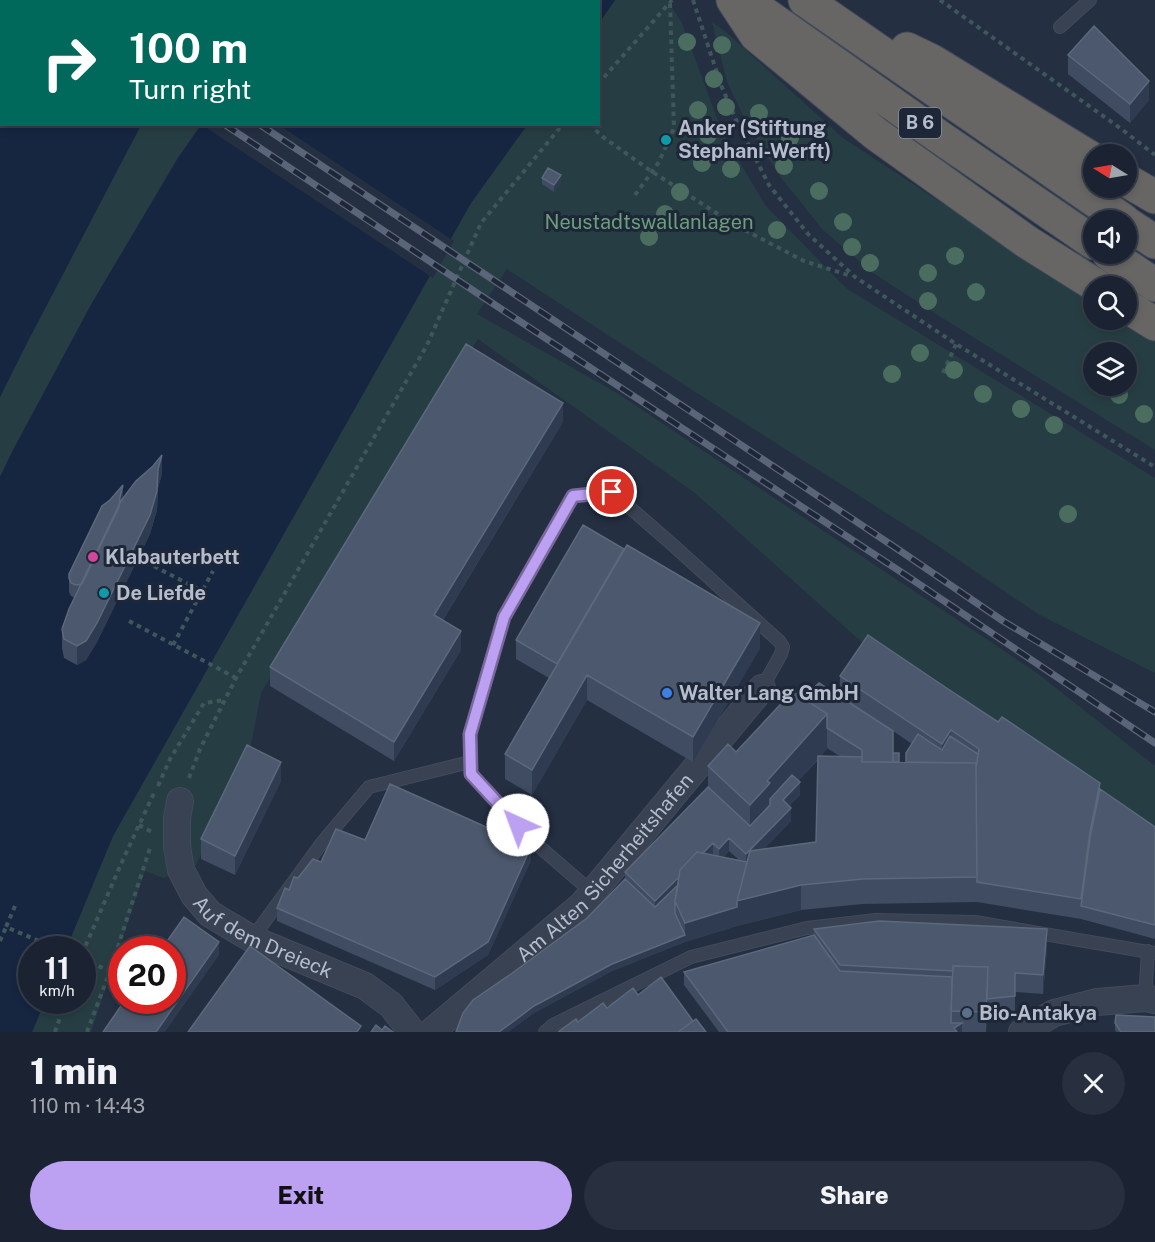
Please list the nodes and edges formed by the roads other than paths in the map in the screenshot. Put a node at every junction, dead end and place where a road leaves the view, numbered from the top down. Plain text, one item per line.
1 (805, 0) edge
2 (816, 0) edge
3 (1090, 0) edge
4 (742, 3) edge
5 (1060, 27) dead end
6 (1083, 153) edge
7 (1137, 186) edge
8 (1155, 197) edge
9 (1108, 210) edge
10 (1137, 230) edge
11 (1083, 235) edge
12 (1155, 242) edge
13 (1124, 264) edge
14 (1083, 277) edge
15 (1155, 285) edge
16 (1137, 313) edge
17 (1155, 324) edge
18 (762, 688) joint
19 (470, 762) junction
20 (180, 801) road end
21 (593, 893) junction
22 (252, 939) junction
23 (1152, 952) edge
24 (1150, 999) edge
25 (412, 1032) edge
26 (431, 1032) edge
27 (545, 1032) edge
28 (1022, 1032) edge

1 - 9 highway, B 6
2 - 6 highway
3 - 5 lane
4 - 11 highway, B 6
4 - 14 highway
7 - 8 highway
10 - 12 highway, B 6
13 - 15 highway
16 - 17 highway
18 - 19 lane
18 - 21 street, Am Alten Sicherheitshafen
19 - 21 lane
19 - 22 lane
20 - 22 street, Auf dem Dreieck
21 - 26 street, Am Alten Sicherheitshafen
22 - 25 street, Auf dem Dreieck
23 - 24 lane
23 - 27 lane
24 - 28 street

